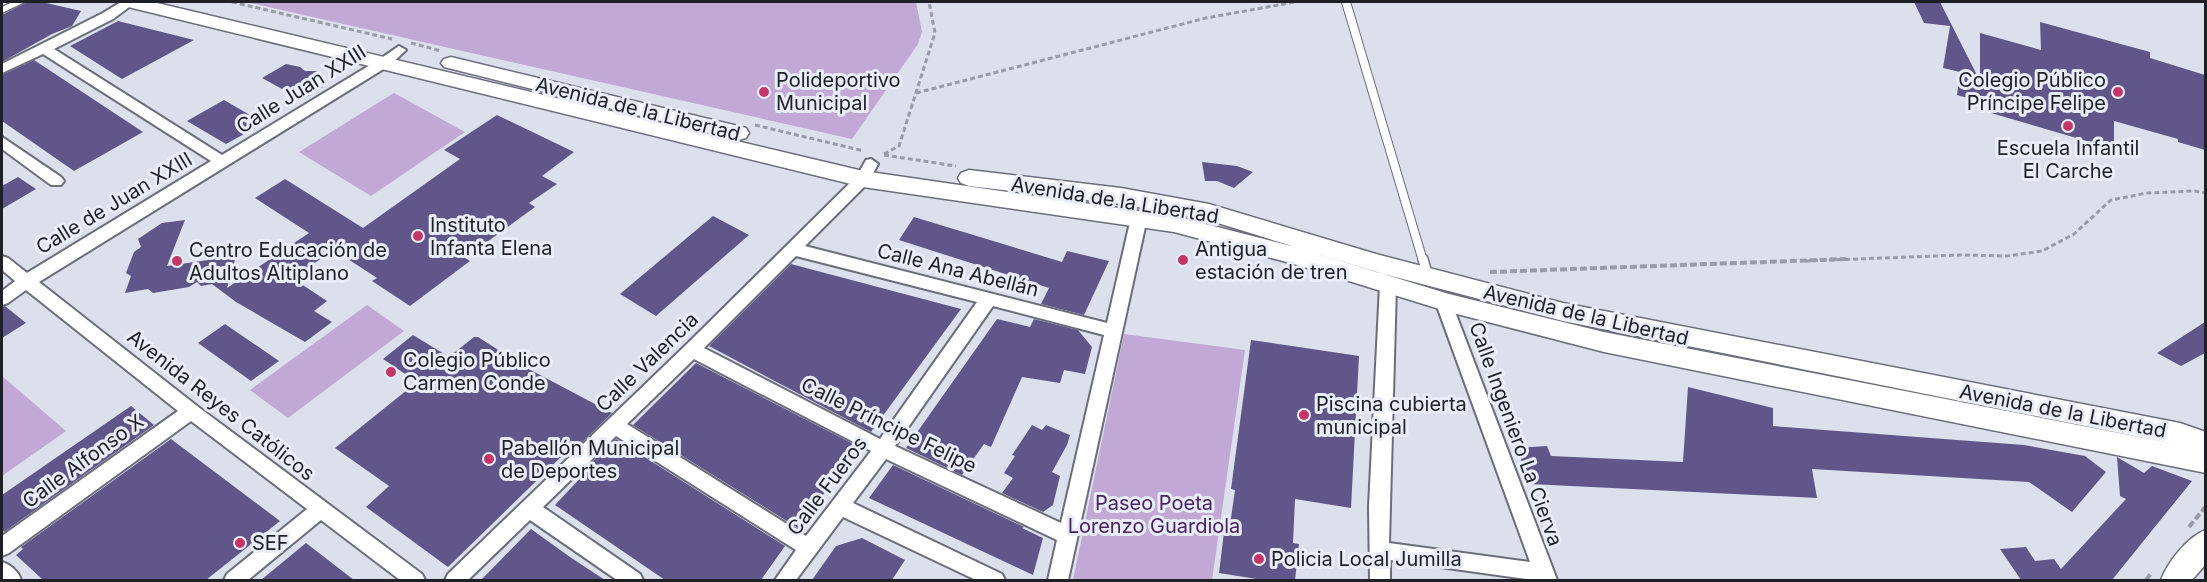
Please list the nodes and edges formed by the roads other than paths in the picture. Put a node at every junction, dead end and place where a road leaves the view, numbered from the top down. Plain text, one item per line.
1 (20, 2) edge
2 (130, 2) edge
3 (198, 2) edge
4 (1346, 2) edge
5 (2, 10) edge
6 (44, 48) junction
7 (392, 56) junction
8 (2, 69) edge
9 (2, 142) edge
10 (223, 162) junction
11 (867, 172) junction
12 (56, 181) dead end
13 (1139, 218) junction
14 (792, 249) junction
15 (2, 262) edge
16 (1428, 277) junction
17 (27, 281) junction
18 (1388, 285) junction
19 (2, 299) edge
20 (988, 300) junction
21 (1449, 303) junction
22 (1114, 331) junction
23 (692, 350) junction
24 (191, 411) junction
25 (615, 425) junction
26 (2205, 444) edge
27 (883, 449) junction
28 (2205, 462) edge
29 (840, 506) junction
30 (530, 508) junction
31 (320, 510) junction
32 (1069, 536) junction
33 (2205, 542) edge
34 (2, 547) edge
35 (809, 548) junction
36 (1378, 550) junction
37 (2, 571) edge
38 (1546, 577) edge
39 (11, 580) edge
40 (234, 580) edge
41 (415, 580) edge
42 (455, 580) edge
43 (633, 580) edge
44 (785, 580) edge
45 (995, 580) edge
46 (1058, 580) edge
47 (1380, 580) edge
48 (2175, 580) edge

1 - 5 street
2 - 6 street
2 - 7 main road
3 - 7 main road
4 - 16 lane
6 - 8 street
6 - 10 street
7 - 10 street, Calle Juan XXIII
7 - 11 main road
9 - 12 street
10 - 17 street, Calle de Juan XXIII
11 - 13 main road
11 - 14 street, Calle Valencia
11 - 16 main road, Avenida de la Libertad
13 - 18 main road
13 - 22 street
14 - 20 street, Calle Ana Abellán
14 - 23 street, Calle Valencia
15 - 17 street, Avenida Reyes Católicos
16 - 26 main road, Avenida de la Libertad
17 - 19 street
17 - 24 street, Avenida Reyes Católicos
18 - 21 main road
18 - 36 street
20 - 22 street, Calle Ana Abellán
20 - 27 street, Calle Fueros
21 - 28 main road
21 - 38 street, Calle Ingeniero La Cierva
22 - 32 street
23 - 25 street, Calle Valencia
23 - 27 street, Calle Príncipe Felipe
24 - 31 street, Avenida Reyes Católicos
24 - 34 street, Calle Alfonso X
25 - 30 street, Calle Valencia
25 - 35 street
27 - 29 street, Calle Fueros
27 - 32 street, Calle Príncipe Felipe
29 - 35 street, Calle Fueros
29 - 45 street
30 - 42 street, Calle Valencia
30 - 43 street
31 - 40 street
31 - 41 street, Avenida Reyes Católicos
32 - 46 street
33 - 48 main road
35 - 44 street, Calle Fueros
36 - 38 street
36 - 47 street
37 - 39 street

